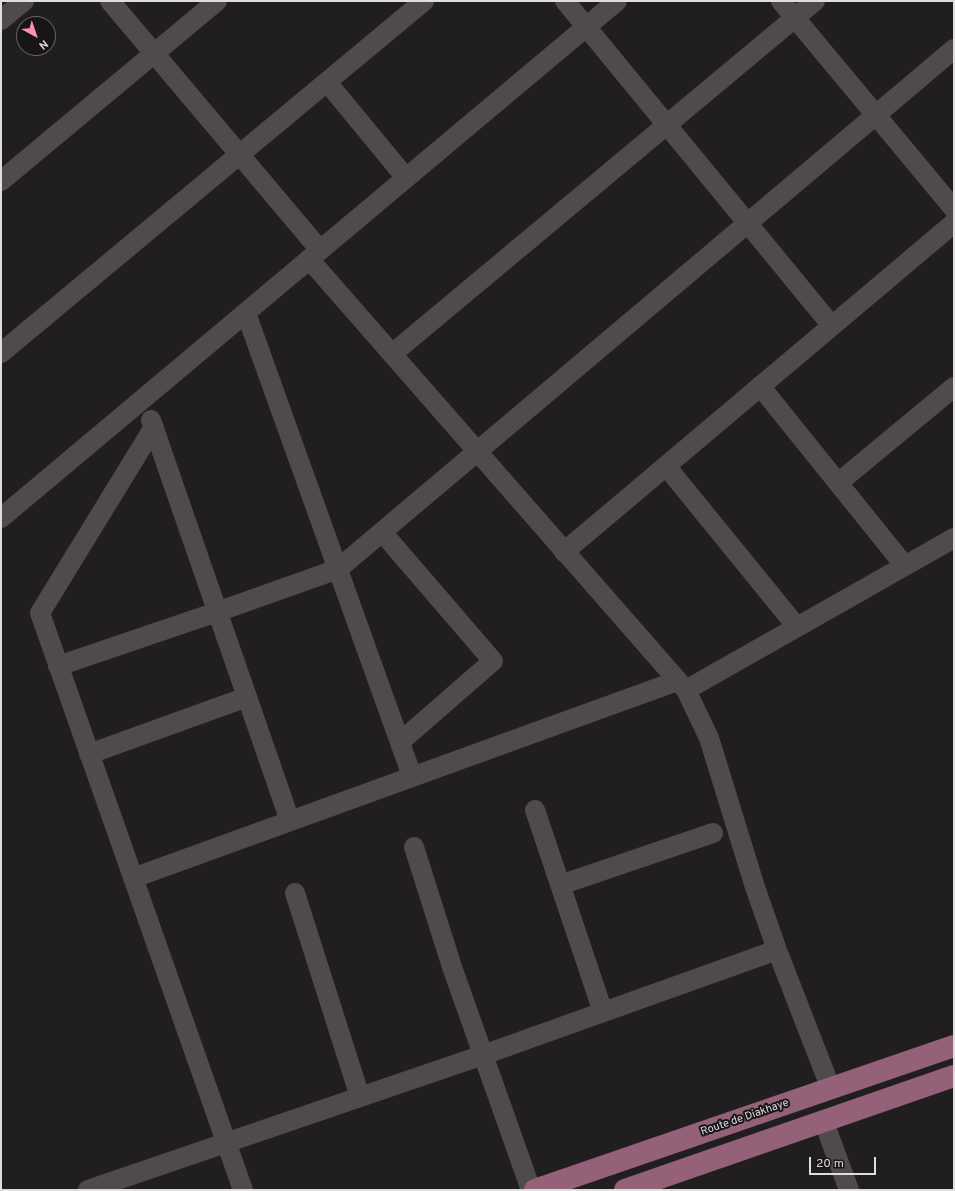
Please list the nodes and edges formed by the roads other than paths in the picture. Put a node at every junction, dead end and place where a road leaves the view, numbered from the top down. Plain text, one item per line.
1 (24, 1) edge
2 (110, 1) edge
3 (217, 1) edge
4 (424, 1) edge
5 (565, 1) edge
6 (617, 1) edge
7 (781, 1) edge
8 (815, 1) edge
9 (795, 18) junction
10 (1, 20) edge
11 (586, 27) junction
12 (954, 49) edge
13 (154, 53) junction
14 (327, 82) junction
15 (876, 115) junction
16 (667, 125) junction
17 (239, 154) junction
18 (406, 178) junction
19 (1, 181) edge
20 (954, 209) edge
21 (748, 223) junction
22 (954, 223) edge
23 (315, 255) junction
24 (246, 312) junction
25 (832, 326) junction
26 (1, 353) edge
27 (392, 354) junction
28 (760, 386) junction
29 (954, 387) edge
30 (143, 399) junction
31 (154, 427) junction
32 (477, 452) junction
33 (666, 466) junction
34 (838, 483) junction
35 (1, 518) edge
36 (382, 532) junction
37 (954, 538) edge
38 (564, 552) junction
39 (905, 566) junction
40 (338, 569) junction
41 (217, 612) junction
42 (797, 627) junction
43 (58, 666) junction
44 (682, 685) junction
45 (247, 697) junction
46 (400, 742) junction
47 (89, 754) junction
48 (412, 776) junction
49 (535, 810) dead end
50 (290, 821) junction
51 (713, 833) dead end
52 (414, 847) dead end
53 (133, 878) junction
54 (560, 885) junction
55 (295, 893) dead end
56 (777, 950) junction
57 (603, 1012) junction
58 (954, 1046) edge
59 (483, 1055) junction
60 (954, 1076) edge
61 (831, 1089) junction
62 (360, 1097) junction
63 (824, 1122) junction
64 (226, 1143) junction
65 (88, 1190) edge
66 (243, 1190) edge
67 (531, 1190) edge
68 (536, 1190) edge
69 (625, 1190) edge
70 (849, 1190) edge

1 - 10 street
2 - 13 street
3 - 13 street
4 - 14 street
5 - 11 street
6 - 11 street
7 - 9 street
8 - 9 street
9 - 15 street
9 - 16 street
11 - 16 street
11 - 18 street
12 - 15 street
13 - 17 street
13 - 19 street
14 - 17 street
14 - 18 street
15 - 20 street
15 - 21 street
16 - 21 street
16 - 27 street
17 - 23 street
17 - 26 street
18 - 23 street
21 - 25 street
21 - 32 street
22 - 25 street
23 - 24 street
23 - 27 street
24 - 30 street
24 - 40 street
25 - 28 street
27 - 32 street
28 - 33 street
28 - 34 street
29 - 34 street
30 - 31 street
30 - 35 street
31 - 41 street
31 - 43 street
32 - 36 street
32 - 38 street
33 - 38 street
33 - 42 street
34 - 39 street
36 - 40 street
36 - 46 street
37 - 39 street
38 - 44 street
39 - 42 street
40 - 41 street
40 - 46 street
41 - 43 street
41 - 45 street
42 - 44 street
43 - 47 street
44 - 48 street
44 - 56 street
45 - 47 street
45 - 50 street
46 - 48 street
47 - 53 street
48 - 50 street
49 - 54 street
50 - 53 street
51 - 54 street
52 - 59 street
53 - 64 street
54 - 57 street
55 - 62 street
56 - 57 street
56 - 61 street
57 - 59 street
58 - 61 main road, Route de Diakhaye
59 - 62 street
59 - 67 street
60 - 63 main road
61 - 68 main road, Route de Diakhaye
62 - 64 street
63 - 69 main road
63 - 70 street
64 - 65 street
64 - 66 street

